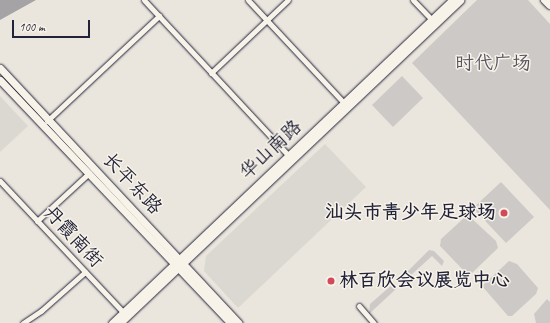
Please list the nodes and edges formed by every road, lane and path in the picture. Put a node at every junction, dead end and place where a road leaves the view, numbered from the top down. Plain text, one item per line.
1 (144, 0) edge
2 (248, 0) edge
3 (288, 0) edge
4 (413, 0) edge
5 (452, 0) edge
6 (460, 0) edge
7 (545, 0) edge
8 (550, 5) edge
9 (159, 16) junction
10 (267, 20) junction
11 (432, 20) junction
12 (0, 68) edge
13 (211, 73) junction
14 (0, 80) edge
15 (344, 103) junction
16 (46, 122) junction
17 (289, 156) junction
18 (89, 173) junction
19 (0, 181) edge
20 (37, 220) junction
21 (180, 263) junction
22 (85, 272) junction
23 (359, 306) dead end
24 (124, 313) junction
25 (23, 323) edge
26 (112, 323) edge
27 (120, 323) edge
28 (231, 323) edge
29 (239, 323) edge
30 (374, 323) edge

1 - 9 street
2 - 10 street
3 - 10 street
4 - 11 street
5 - 11 street, 华山南路
6 - 21 street, 华山南路
7 - 8 main road
9 - 13 street
9 - 16 street
10 - 13 street
10 - 15 street
11 - 15 street, 华山南路
12 - 16 street, 长平东路
13 - 17 street
14 - 16 street, 长平东路
15 - 17 street, 华山南路
16 - 18 street, 长平东路
16 - 21 street, 长平东路
17 - 21 street, 华山南路
18 - 20 street
18 - 21 street, 长平东路
19 - 20 street, 丹霞南街
20 - 22 street, 丹霞南街
21 - 24 street, 华山南路
21 - 27 street, 华山南路
21 - 28 street, 长平东路
21 - 29 street, 长平东路
22 - 24 street, 丹霞南街
22 - 25 street
23 - 30 street
24 - 26 street, 华山南路

